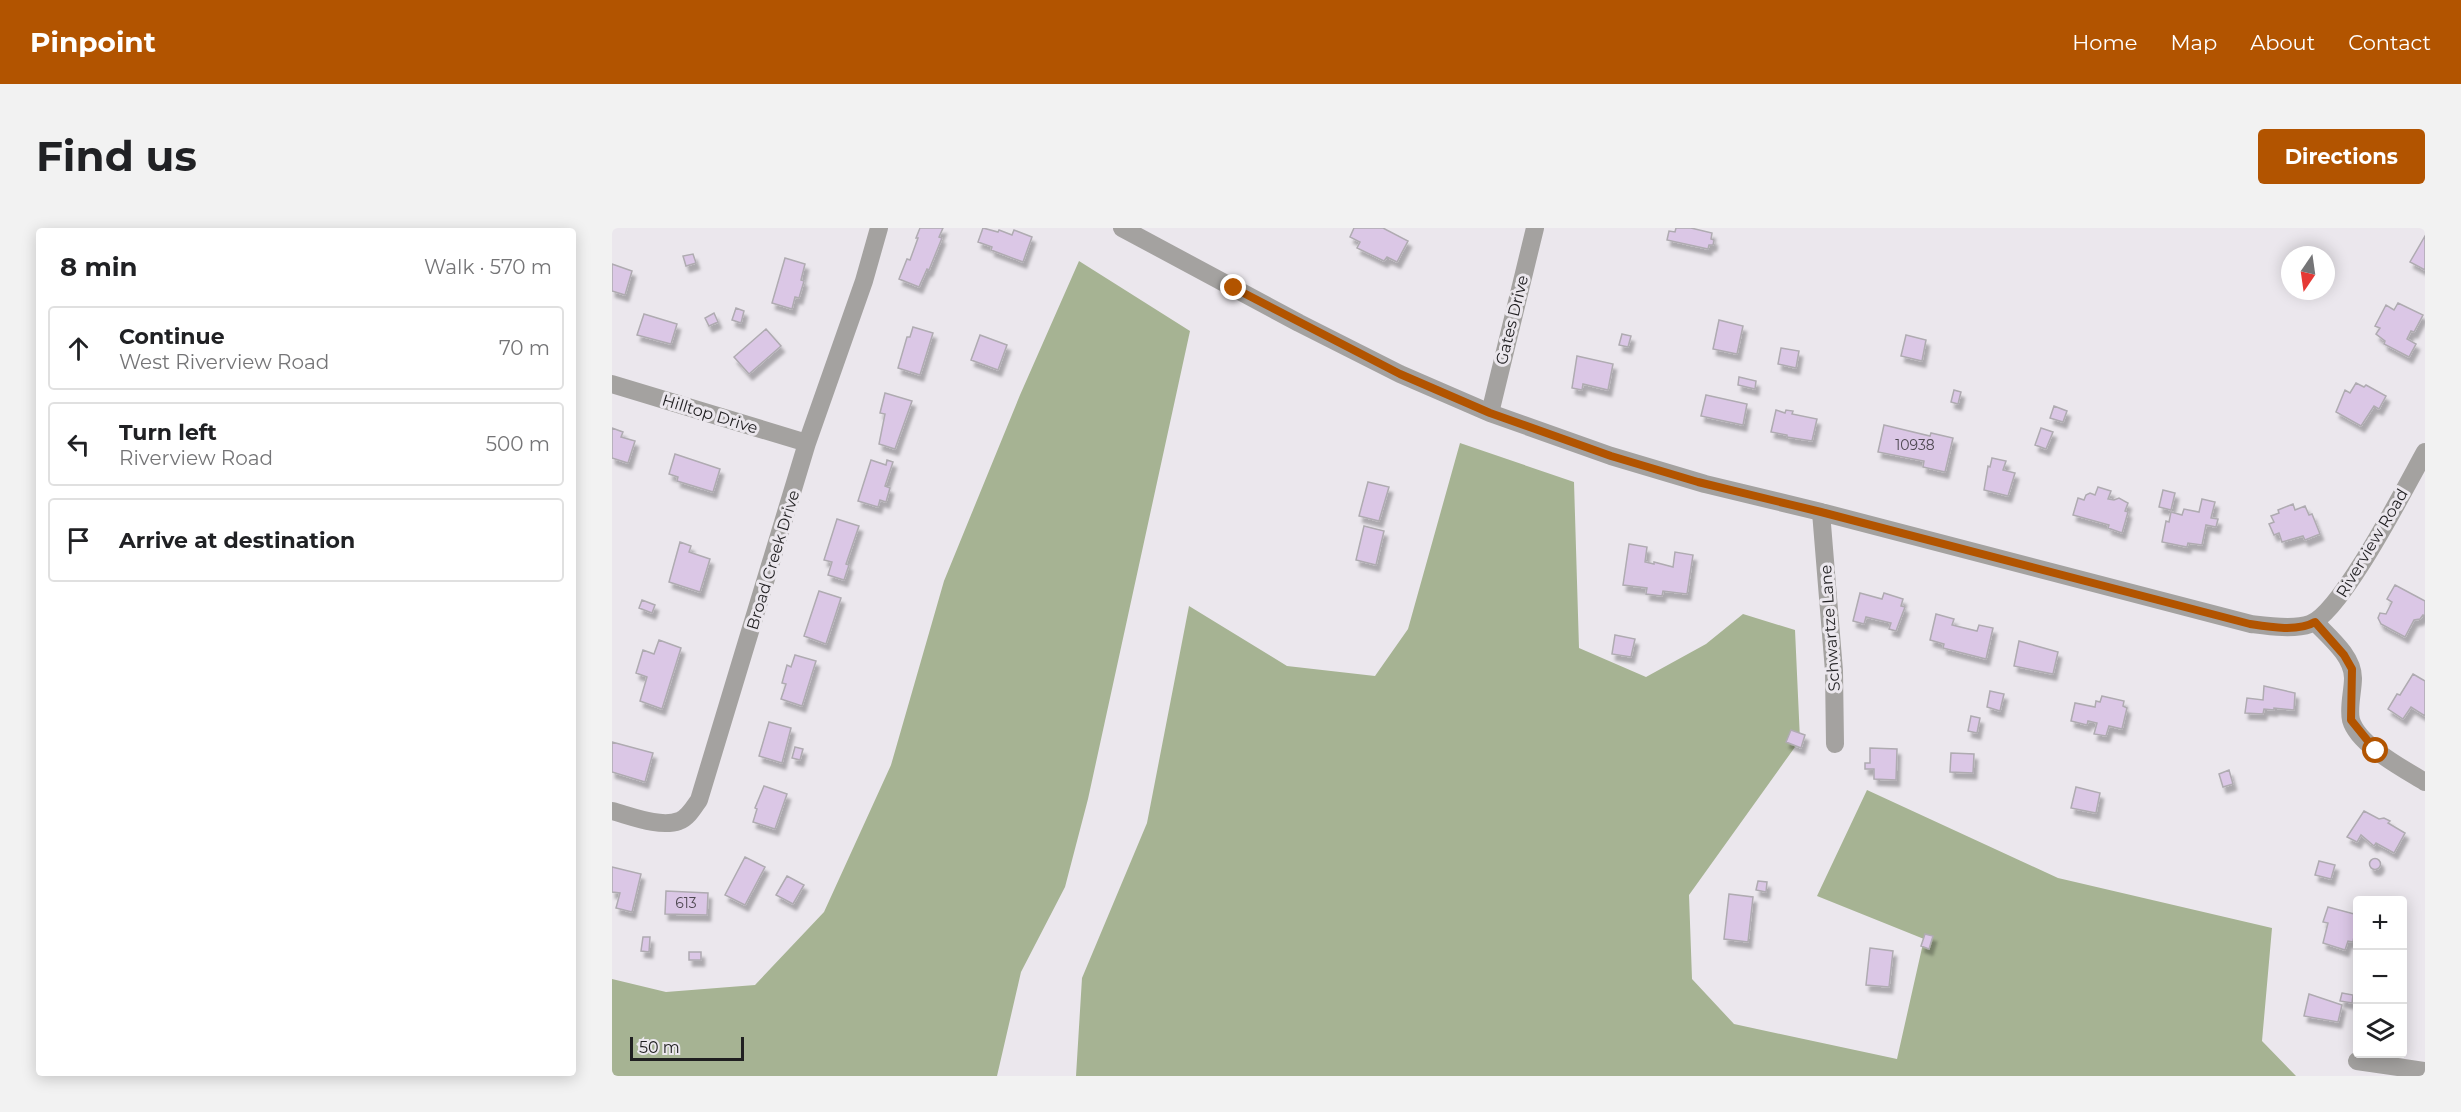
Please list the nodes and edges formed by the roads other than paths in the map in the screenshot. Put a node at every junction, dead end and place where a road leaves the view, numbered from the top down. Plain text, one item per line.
1 (879, 228) edge
2 (1122, 228) edge
3 (1535, 228) edge
4 (612, 384) edge
5 (1490, 413) junction
6 (807, 443) junction
7 (2425, 452) edge
8 (1821, 512) junction
9 (2315, 622) junction
10 (1835, 744) dead end
11 (2425, 782) edge
12 (612, 812) edge
13 (2358, 1061) dead end
14 (2425, 1071) edge

1 - 6 street, Broad Creek Drive
2 - 5 street
3 - 5 street, Gates Drive
4 - 6 street, Hilltop Drive
5 - 8 street
6 - 12 street, Broad Creek Drive
7 - 9 street, Riverview Road
8 - 9 street
8 - 10 street, Schwartze Lane
9 - 11 street
13 - 14 street

